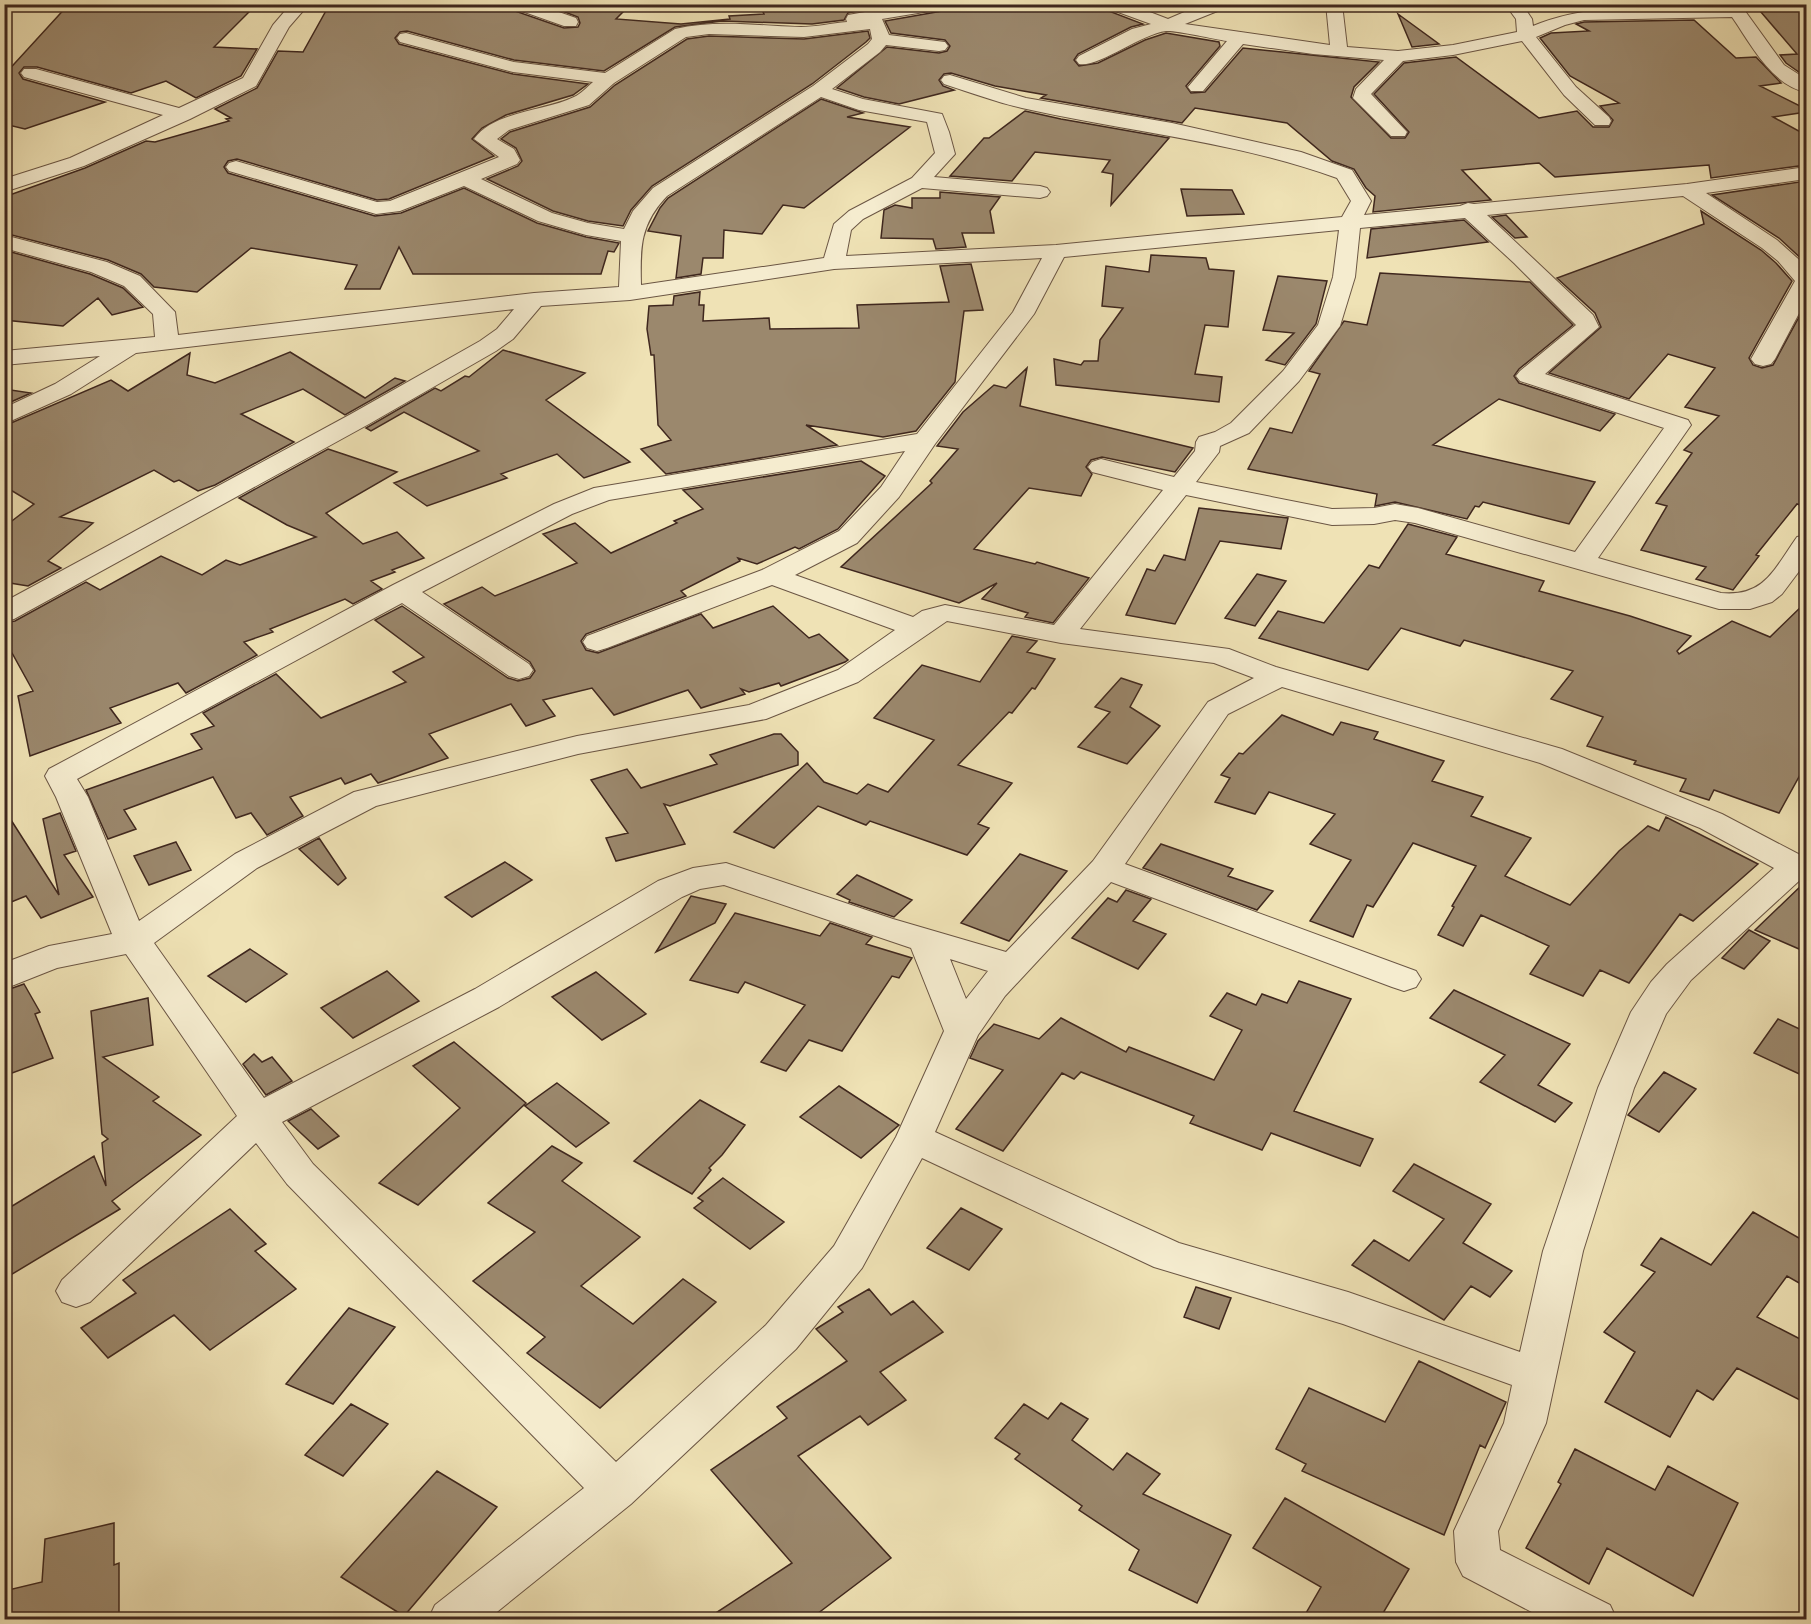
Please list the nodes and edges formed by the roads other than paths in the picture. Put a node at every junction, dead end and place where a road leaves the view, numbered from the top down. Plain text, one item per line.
1 (301, 4) edge
2 (519, 4) edge
3 (942, 4) edge
4 (1113, 4) edge
5 (1219, 4) edge
6 (1334, 4) edge
7 (1513, 4) edge
8 (1732, 8) edge
9 (856, 12) edge
10 (570, 22) dead end
11 (1168, 25) junction
12 (879, 31) junction
13 (1526, 35) junction
14 (406, 38) dead end
15 (1239, 38) junction
16 (939, 46) dead end
17 (1339, 51) junction
18 (1398, 56) junction
19 (1086, 60) dead end
20 (30, 73) dead end
21 (608, 79) junction
22 (950, 80) dead end
23 (1197, 87) dead end
24 (1806, 87) edge
25 (819, 90) junction
26 (183, 115) junction
27 (1602, 121) dead end
28 (1398, 132) dead end
29 (236, 167) dead end
30 (1806, 173) edge
31 (1781, 178) junction
32 (466, 179) junction
33 (919, 182) junction
34 (6, 184) edge
35 (1687, 190) junction
36 (1040, 192) dead end
37 (1806, 192) edge
38 (1468, 209) junction
39 (1350, 222) junction
40 (631, 236) junction
41 (4, 241) edge
42 (1056, 251) junction
43 (834, 263) junction
44 (630, 293) junction
45 (534, 300) junction
46 (167, 343) junction
47 (131, 346) junction
48 (4, 358) edge
49 (1763, 359) dead end
50 (4, 417) edge
51 (925, 440) junction
52 (1101, 468) dead end
53 (1179, 486) junction
54 (1806, 543) edge
55 (1582, 562) junction
56 (772, 576) junction
57 (403, 591) junction
58 (4, 613) edge
59 (916, 628) junction
60 (1061, 635) junction
61 (597, 642) dead end
62 (1219, 656) junction
63 (519, 670) dead end
64 (1279, 677) junction
65 (1218, 708) junction
66 (1105, 868) junction
67 (1801, 868) edge
68 (925, 940) junction
69 (134, 941) junction
70 (1013, 966) junction
71 (4, 977) edge
72 (1404, 979) dead end
73 (962, 1031) junction
74 (258, 1118) junction
75 (914, 1138) junction
76 (76, 1291) dead end
77 (1537, 1376) junction
78 (615, 1490) junction
79 (451, 1620) edge
80 (1594, 1620) edge

1 - 26 street
2 - 10 street
3 - 9 street
4 - 11 street
5 - 11 street
6 - 17 street
7 - 13 street
8 - 13 street
8 - 24 street
9 - 12 street
11 - 15 street
11 - 19 street
12 - 16 street
12 - 21 street
12 - 25 street
13 - 18 street
13 - 27 street
14 - 21 street
15 - 17 street
15 - 23 street
17 - 18 street
18 - 28 street
20 - 26 street
21 - 32 street
22 - 39 street
25 - 33 street
25 - 40 street
26 - 34 street
29 - 32 street
30 - 31 street
31 - 35 street
31 - 37 street
32 - 40 street
33 - 36 street
33 - 43 street
35 - 38 street
35 - 49 street
38 - 39 street
38 - 55 street
39 - 42 street
39 - 53 street
40 - 44 street
41 - 46 street
42 - 43 street
42 - 51 street
43 - 44 street
44 - 45 street
45 - 46 street
45 - 58 street
46 - 47 street
47 - 48 street
47 - 50 street
51 - 56 street
51 - 57 street
52 - 53 street
53 - 55 street
53 - 60 street
54 - 55 street
56 - 59 street
56 - 61 street
57 - 63 street
57 - 69 street
59 - 60 street
59 - 69 street
60 - 62 street
62 - 64 street
62 - 65 street
64 - 65 street
64 - 67 street
65 - 66 street
66 - 70 street
66 - 72 street
67 - 77 street
68 - 70 street
68 - 73 street
68 - 74 street
69 - 71 street
69 - 74 street
70 - 73 street
73 - 75 street
74 - 76 street
74 - 78 street
75 - 77 street
75 - 78 street
77 - 80 street
78 - 79 street

